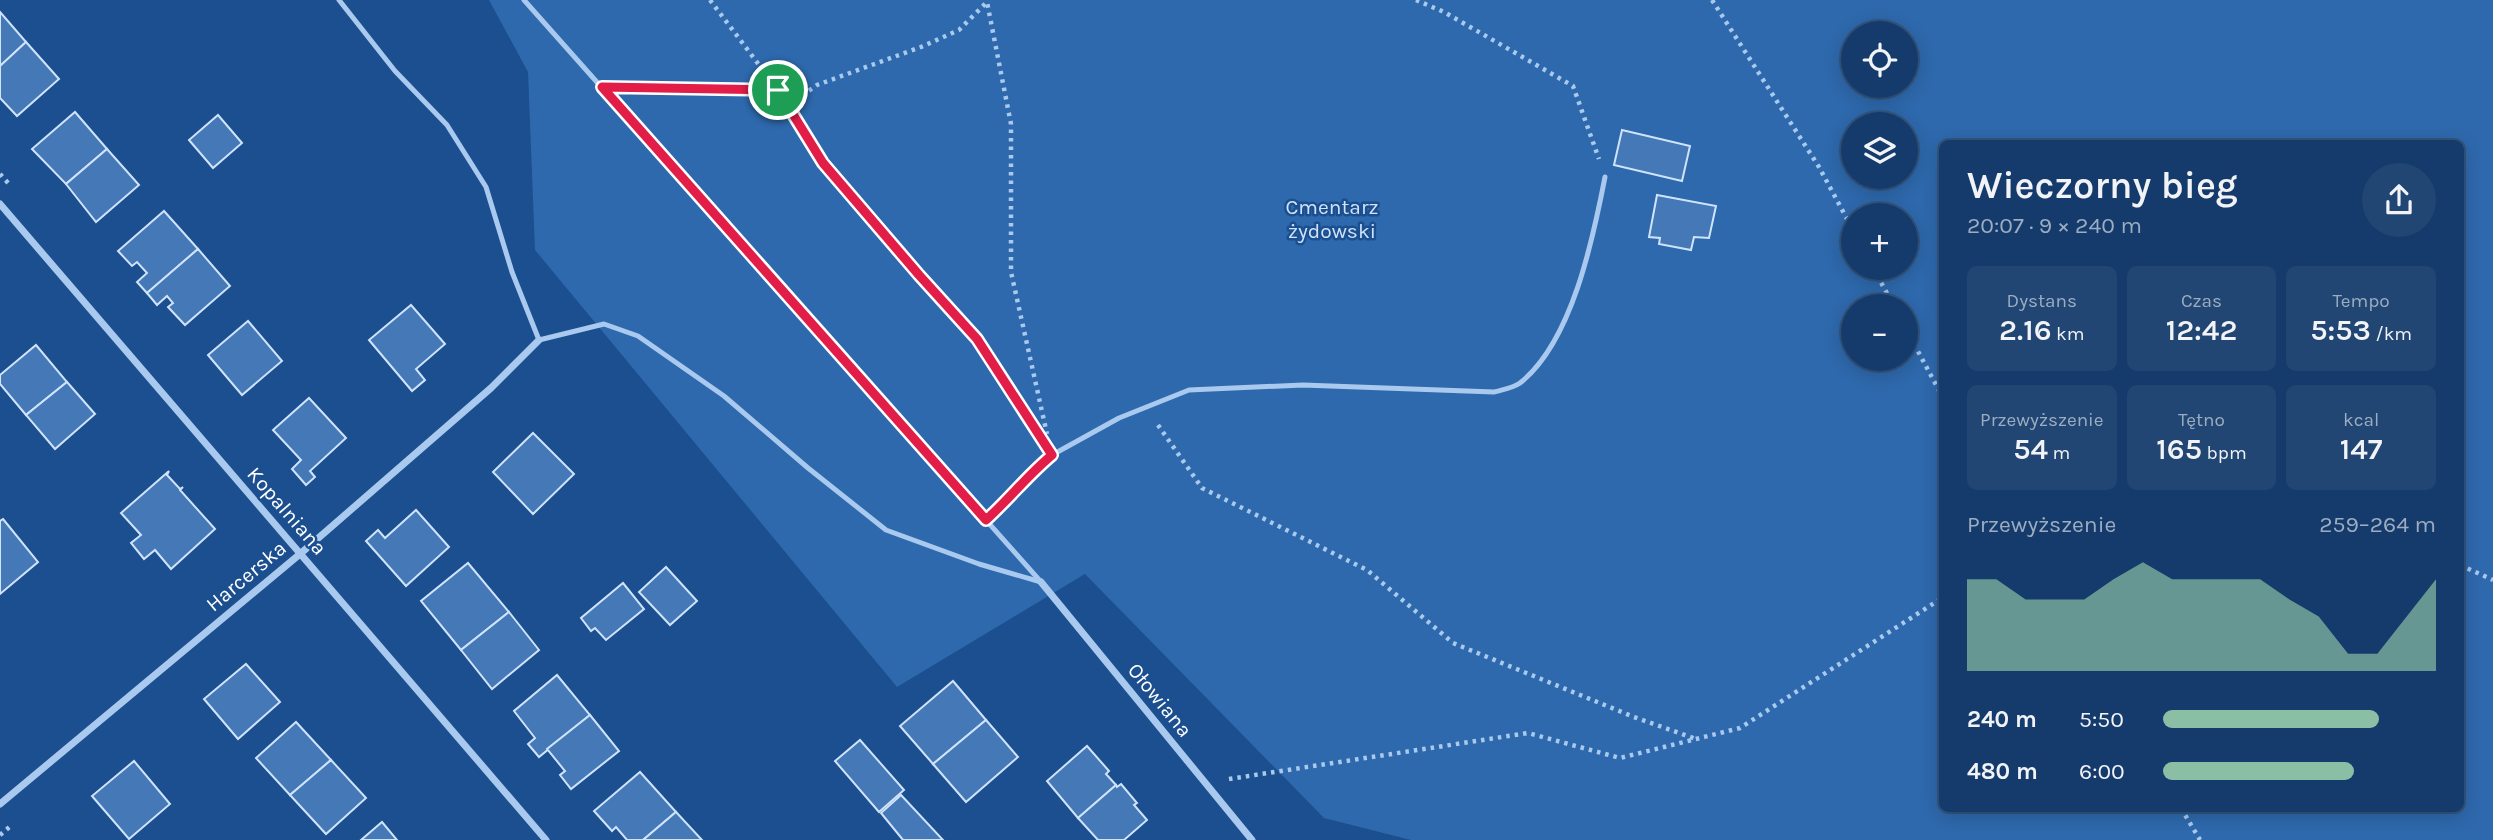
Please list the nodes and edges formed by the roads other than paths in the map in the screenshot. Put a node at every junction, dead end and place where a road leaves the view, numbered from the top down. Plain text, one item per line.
1 (339, 0) edge
2 (524, 0) edge
3 (1605, 177) road end
4 (0, 204) edge
5 (539, 340) junction
6 (986, 520) junction
7 (300, 554) junction
8 (1041, 582) junction
9 (0, 804) edge
10 (546, 840) edge
11 (1252, 840) edge

1 - 5 lane
2 - 6 lane
3 - 6 lane
4 - 7 street, Kopalniana
5 - 7 street, Harcerska
5 - 8 lane
6 - 8 lane
7 - 9 street, Harcerska
7 - 10 street, Kopalniana
8 - 11 street, Ołowiana

